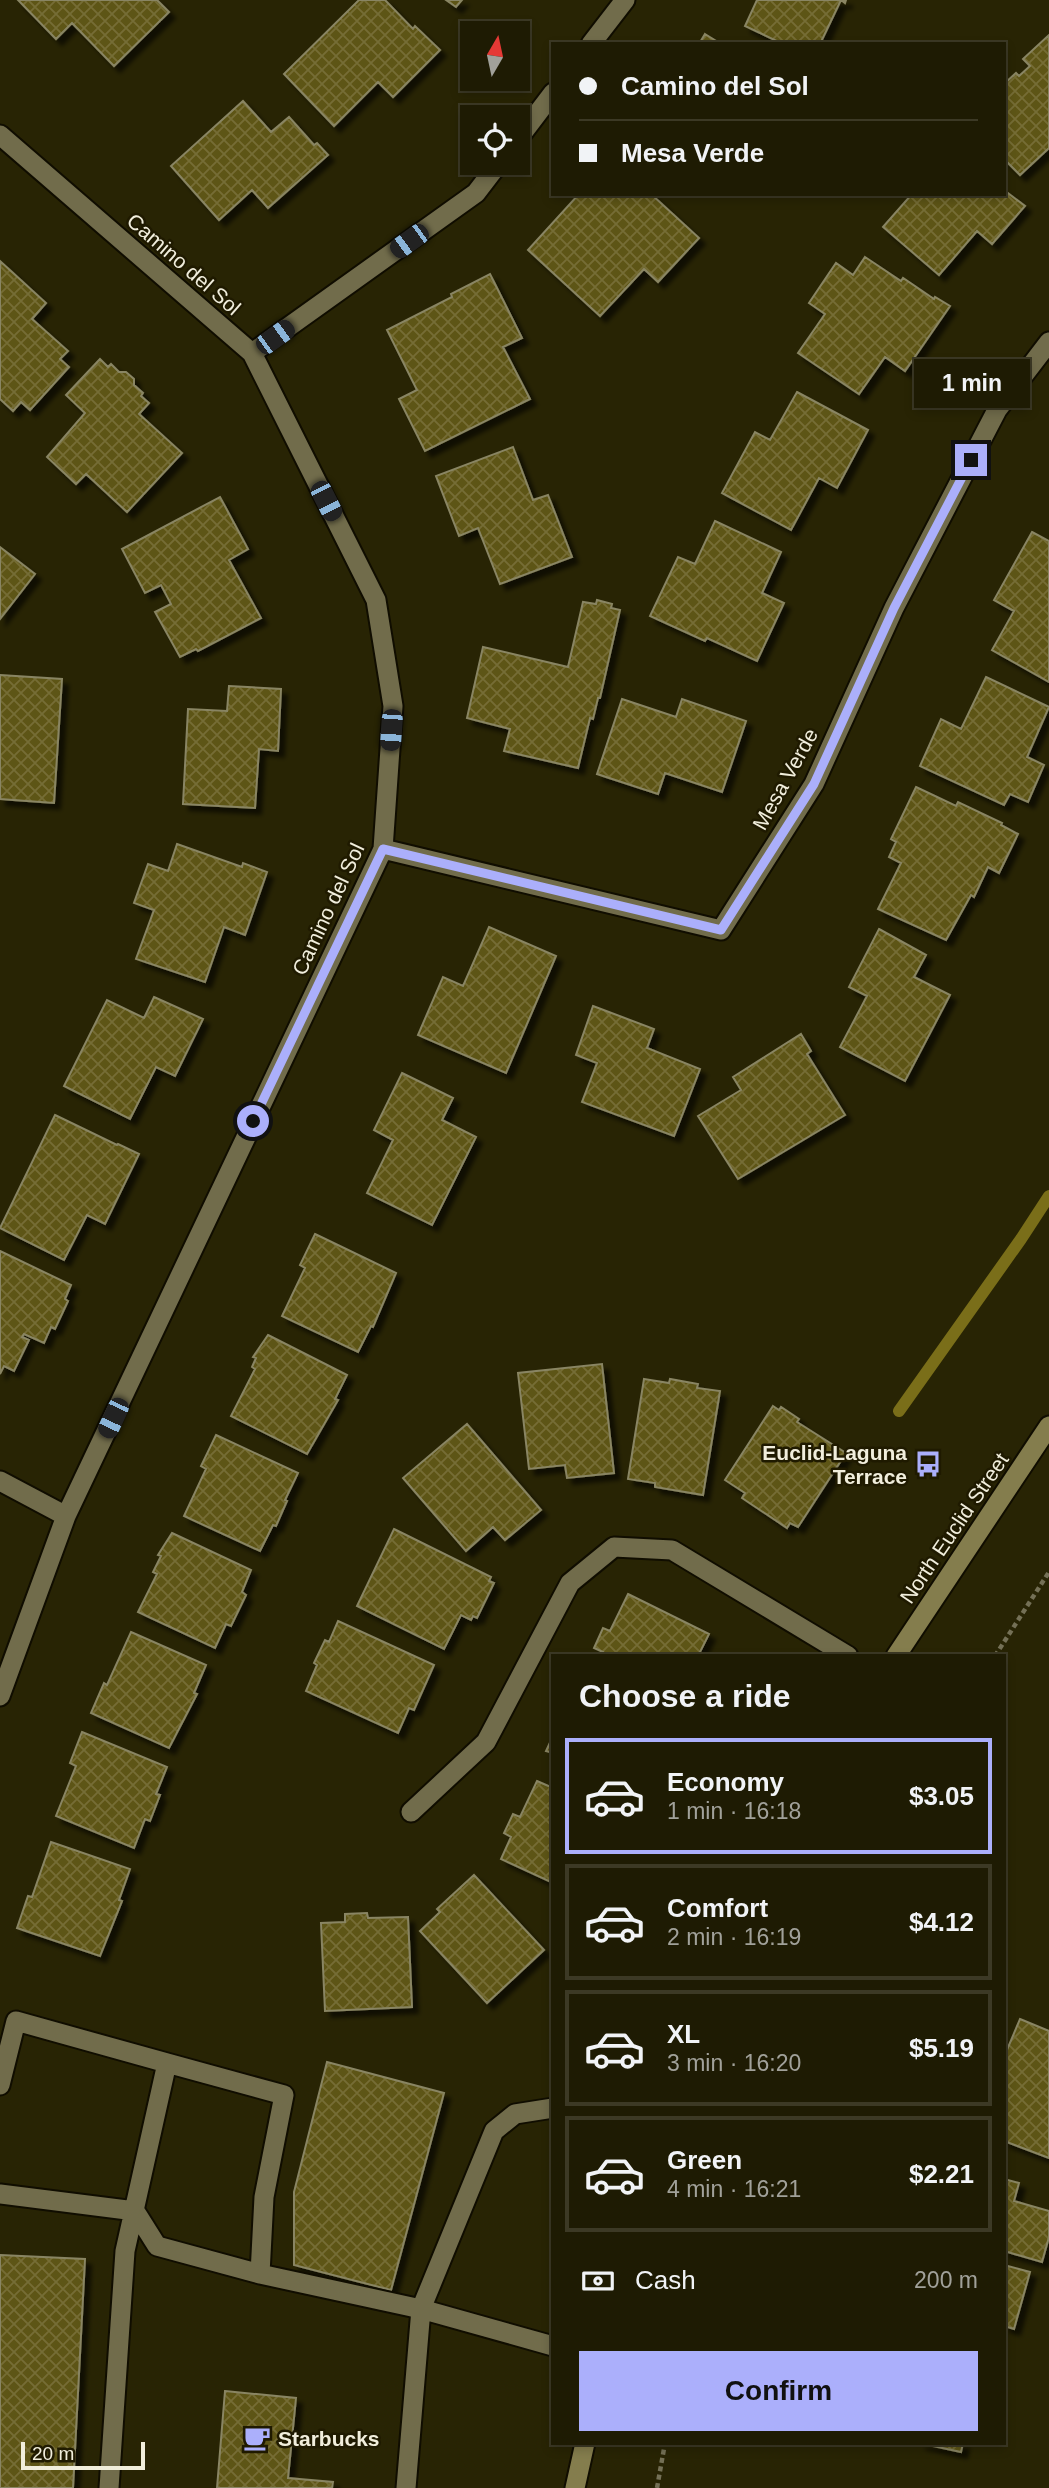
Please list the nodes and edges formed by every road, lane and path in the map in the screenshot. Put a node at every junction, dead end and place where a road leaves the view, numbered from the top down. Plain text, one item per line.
1 (625, 0) edge
2 (593, 42) edge
3 (551, 96) edge
4 (530, 123) edge
5 (0, 135) edge
6 (490, 175) edge
7 (1049, 342) edge
8 (252, 353) junction
9 (383, 849) junction
10 (1049, 1426) edge
11 (0, 1481) edge
12 (66, 1516) junction
13 (1049, 1572) edge
14 (846, 1654) edge
15 (897, 1654) edge
16 (996, 1654) edge
17 (0, 1696) edge
18 (411, 1812) dead end
19 (167, 2063) junction
20 (0, 2085) edge
21 (551, 2108) edge
22 (0, 2194) edge
23 (135, 2211) junction
24 (260, 2274) junction
25 (421, 2309) junction
26 (551, 2345) edge
27 (585, 2445) edge
28 (665, 2445) edge
29 (109, 2488) edge
30 (406, 2488) edge
31 (575, 2488) edge
32 (657, 2488) edge

1 - 2 street
3 - 4 street
5 - 8 street, Camino del Sol
6 - 8 street
7 - 9 street, Mesa Verde
8 - 9 street, Camino del Sol
9 - 12 street, Camino del Sol
10 - 15 main road, North Euclid Street
11 - 12 street
12 - 17 street, Camino del Sol
13 - 16 path
14 - 18 street
19 - 20 street
19 - 23 street
19 - 24 street
21 - 25 street
22 - 23 street
23 - 24 street
23 - 29 street
24 - 25 street
25 - 26 street
25 - 30 street
27 - 31 main road
28 - 32 path

